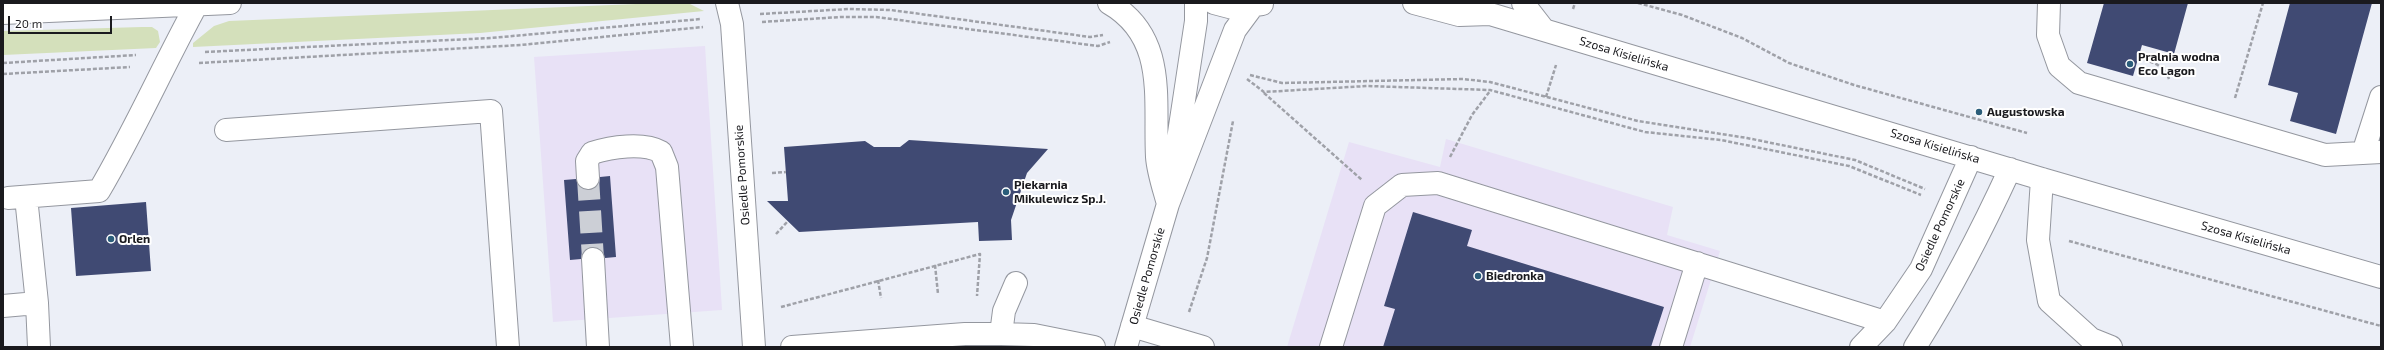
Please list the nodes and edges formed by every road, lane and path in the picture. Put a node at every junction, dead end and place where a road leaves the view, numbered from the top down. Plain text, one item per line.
1 (230, 3) edge
2 (727, 3) edge
3 (1109, 3) edge
4 (1196, 3) edge
5 (1214, 3) edge
6 (1414, 3) edge
7 (1523, 3) edge
8 (1638, 3) edge
9 (2049, 3) edge
10 (2263, 3) edge
11 (197, 4) junction
12 (1259, 5) edge
13 (1481, 9) edge
14 (3, 13) edge
15 (758, 14) dead end
16 (703, 19) dead end
17 (755, 22) dead end
18 (707, 26) dead end
19 (1544, 30) junction
20 (1110, 34) dead end
21 (1117, 40) dead end
22 (200, 52) dead end
23 (138, 55) dead end
24 (2138, 59) dead end
25 (1558, 60) dead end
26 (3, 63) edge
27 (2156, 63) dead end
28 (163, 65) junction
29 (3, 74) edge
30 (1490, 90) junction
31 (1264, 92) junction
32 (2381, 96) edge
33 (1546, 97) junction
34 (1235, 115) dead end
35 (1638, 121) dead end
36 (2227, 125) junction
37 (226, 130) dead end
38 (2027, 133) dead end
39 (2372, 152) edge
40 (1971, 157) junction
41 (2010, 169) junction
42 (786, 172) dead end
43 (764, 173) dead end
44 (588, 178) tunnel mouth
45 (2042, 179) junction
46 (1438, 183) junction
47 (1922, 195) dead end
48 (1384, 199) junction
49 (1168, 204) junction
50 (593, 258) tunnel mouth
51 (1697, 264) junction
52 (935, 265) junction
53 (2381, 277) edge
54 (878, 280) junction
55 (1016, 283) dead end
56 (938, 294) dead end
57 (977, 297) dead end
58 (881, 298) dead end
59 (37, 303) junction
60 (3, 306) edge
61 (778, 309) dead end
62 (1885, 322) junction
63 (1132, 326) junction
64 (1001, 334) junction
65 (1180, 340) junction
66 (39, 347) edge
67 (508, 347) edge
68 (598, 347) edge
69 (682, 347) edge
70 (754, 347) edge
71 (792, 347) edge
72 (1094, 347) edge
73 (1126, 347) edge
74 (1203, 347) edge
75 (1331, 347) edge
76 (1672, 347) edge
77 (1861, 347) edge
78 (1915, 347) edge
79 (2111, 347) edge

1 - 11 street
2 - 70 street, Osiedle Pomorskie
3 - 49 street
4 - 49 street
5 - 12 street
6 - 13 street, Szosa Kisielińska
7 - 19 street
8 - 38 path
9 - 36 street
10 - 36 path
11 - 14 street
11 - 28 street
12 - 49 street
13 - 19 street, Szosa Kisielińska
15 - 20 path
16 - 22 path
17 - 21 path
18 - 28 path
19 - 40 street, Szosa Kisielińska
23 - 26 path
24 - 27 path
25 - 33 path
28 - 29 path
28 - 59 street
30 - 31 path
30 - 46 path
30 - 47 path
31 - 33 path
31 - 48 path
32 - 39 street
33 - 35 path
34 - 65 path
36 - 39 street
37 - 67 street
40 - 41 street, Szosa Kisielińska
40 - 62 street, Osiedle Pomorskie
41 - 45 street, Szosa Kisielińska
41 - 78 street
42 - 43 path
44 - 69 street
45 - 53 street, Szosa Kisielińska
45 - 79 street
46 - 48 street
46 - 51 street
48 - 75 street
49 - 63 street, Osiedle Pomorskie
50 - 68 street
51 - 62 street
51 - 76 street
52 - 54 path
52 - 56 path
52 - 57 path
54 - 58 path
54 - 61 path
55 - 64 street
59 - 60 street
59 - 66 street
62 - 77 street, Osiedle Pomorskie
63 - 65 street
63 - 73 street, Osiedle Pomorskie
64 - 71 street
64 - 72 street
65 - 74 street

